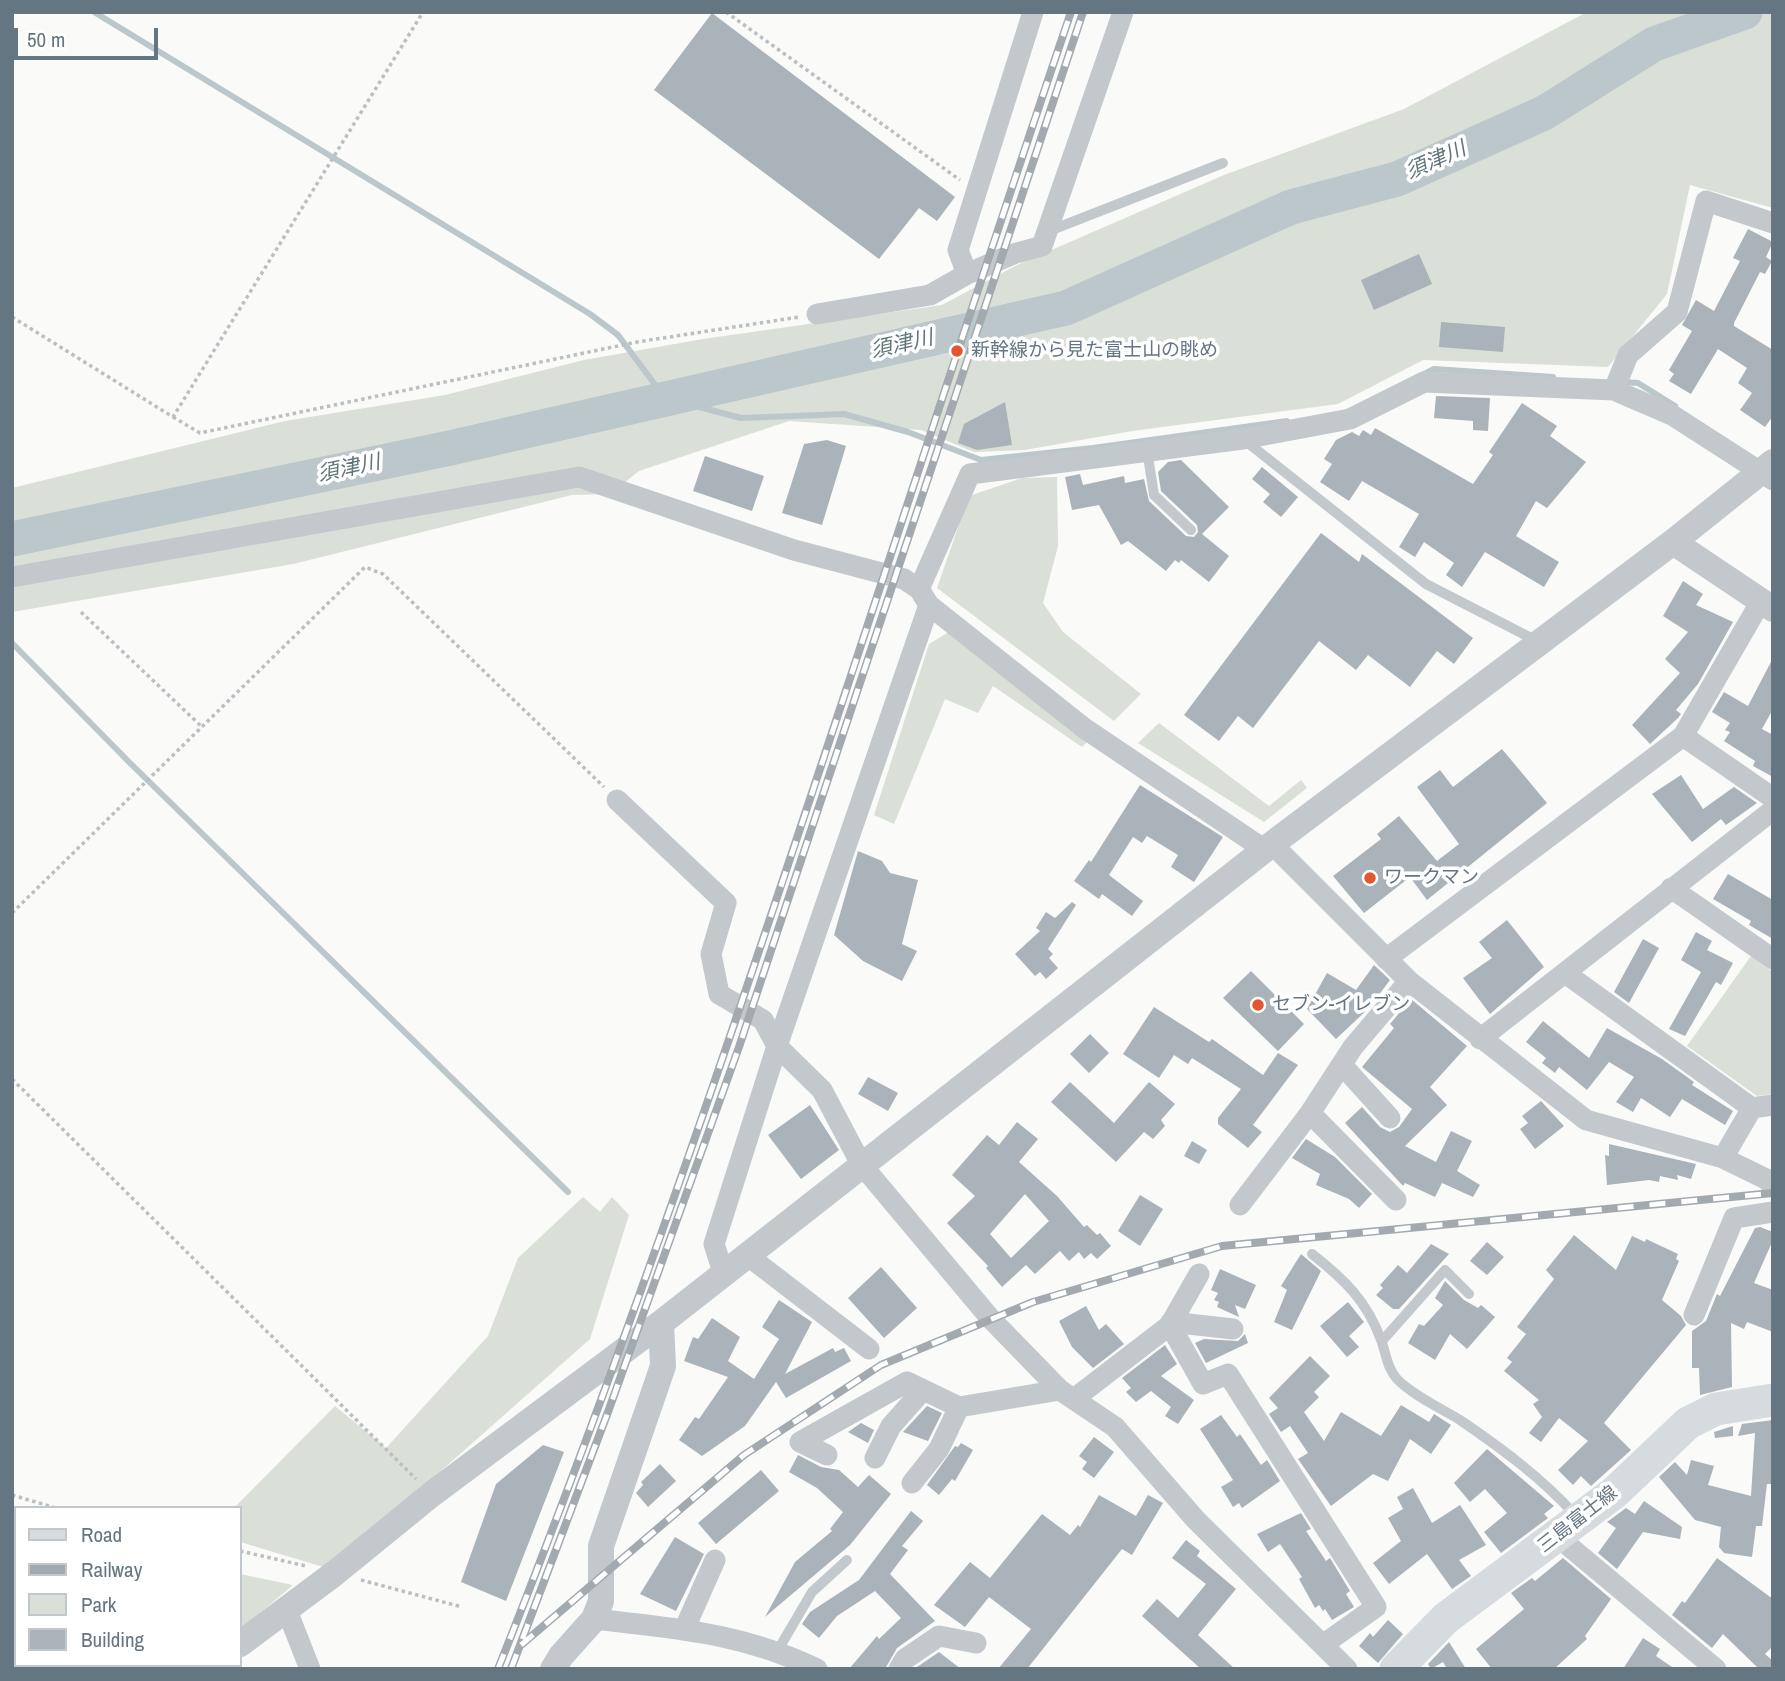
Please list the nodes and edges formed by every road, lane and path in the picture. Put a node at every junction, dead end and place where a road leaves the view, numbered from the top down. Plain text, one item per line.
1 (423, 12) edge
2 (726, 12) edge
3 (1033, 12) edge
4 (1123, 12) edge
5 (1223, 163) dead end
6 (977, 192) junction
7 (1773, 223) edge
8 (1049, 231) junction
9 (967, 274) junction
10 (817, 314) joint
11 (12, 317) edge
12 (1614, 390) junction
13 (173, 417) junction
14 (1243, 439) junction
15 (1147, 450) junction
16 (1769, 471) edge
17 (1191, 530) dead end
18 (1673, 542) junction
19 (12, 577) edge
20 (924, 597) junction
21 (1767, 605) edge
22 (81, 612) dead end
23 (1540, 642) junction
24 (202, 727) junction
25 (1683, 736) junction
26 (1773, 798) edge
27 (617, 800) joint
28 (1773, 810) edge
29 (1269, 847) junction
30 (1671, 888) junction
31 (12, 913) edge
32 (1386, 959) junction
33 (1773, 959) edge
34 (1565, 973) junction
35 (1409, 981) junction
36 (1480, 1040) junction
37 (777, 1046) junction
38 (1342, 1065) junction
39 (12, 1079) edge
40 (1763, 1107) edge
41 (1310, 1113) junction
42 (1390, 1118) dead end
43 (1723, 1158) junction
44 (861, 1164) junction
45 (1773, 1186) edge
46 (1396, 1200) dead end
47 (1240, 1205) dead end
48 (1773, 1212) edge
49 (1312, 1254) dead end
50 (747, 1255) junction
51 (723, 1272) junction
52 (1199, 1274) dead end
53 (1469, 1294) dead end
54 (1694, 1315) dead end
55 (661, 1323) junction
56 (1171, 1323) junction
57 (1233, 1329) dead end
58 (1382, 1341) junction
59 (869, 1349) dead end
60 (923, 1390) junction
61 (1068, 1394) junction
62 (1773, 1400) edge
63 (959, 1407) junction
64 (827, 1455) dead end
65 (875, 1458) dead end
66 (912, 1483) dead end
67 (432, 1494) junction
68 (12, 1495) edge
69 (49, 1506) edge
70 (1569, 1528) junction
71 (715, 1560) dead end
72 (847, 1560) dead end
73 (286, 1608) junction
74 (594, 1619) junction
75 (684, 1630) junction
76 (242, 1642) edge
77 (976, 1643) dead end
78 (1324, 1644) junction
79 (778, 1650) junction
80 (310, 1669) edge
81 (554, 1669) edge
82 (817, 1669) edge
83 (899, 1669) edge
84 (1347, 1669) edge
85 (1396, 1669) edge
86 (1716, 1669) edge

1 - 13 path
2 - 6 path
3 - 6 street
4 - 8 street
5 - 8 lane
6 - 9 street
7 - 12 street
8 - 9 street
9 - 10 street
10 - 13 path
11 - 13 path
12 - 14 street
12 - 16 street
14 - 15 street
14 - 23 lane
15 - 17 lane
15 - 20 street
16 - 18 street
18 - 21 street
18 - 23 street
19 - 20 street
20 - 29 street
20 - 37 street
21 - 25 street
22 - 24 path
23 - 29 street
24 - 27 path
24 - 31 path
25 - 26 street
25 - 32 street
27 - 37 street
28 - 30 street
29 - 32 street
29 - 44 street
30 - 33 street
30 - 34 street
32 - 35 street
34 - 36 street
34 - 40 street
35 - 36 street
35 - 38 street
36 - 43 street
37 - 44 street
37 - 51 street
38 - 41 street
38 - 42 street
39 - 67 path
40 - 43 street
41 - 46 street
41 - 47 street
43 - 45 street
44 - 50 street
44 - 61 street
48 - 54 street
49 - 58 lane
50 - 51 street
50 - 59 street
51 - 55 street
52 - 56 street
53 - 58 lane
55 - 67 street
55 - 74 street
56 - 57 street
56 - 61 street
56 - 78 street
58 - 70 lane
60 - 63 street
60 - 64 street
60 - 65 street
61 - 63 street
61 - 78 street
62 - 70 main road, 三島富士線
63 - 66 street
67 - 73 street
68 - 69 path
70 - 85 main road, 三島富士線
70 - 86 street
71 - 75 street
72 - 79 lane
73 - 76 street
73 - 80 street
74 - 75 street
74 - 81 street
75 - 79 street
77 - 83 street
78 - 84 street
79 - 82 street

